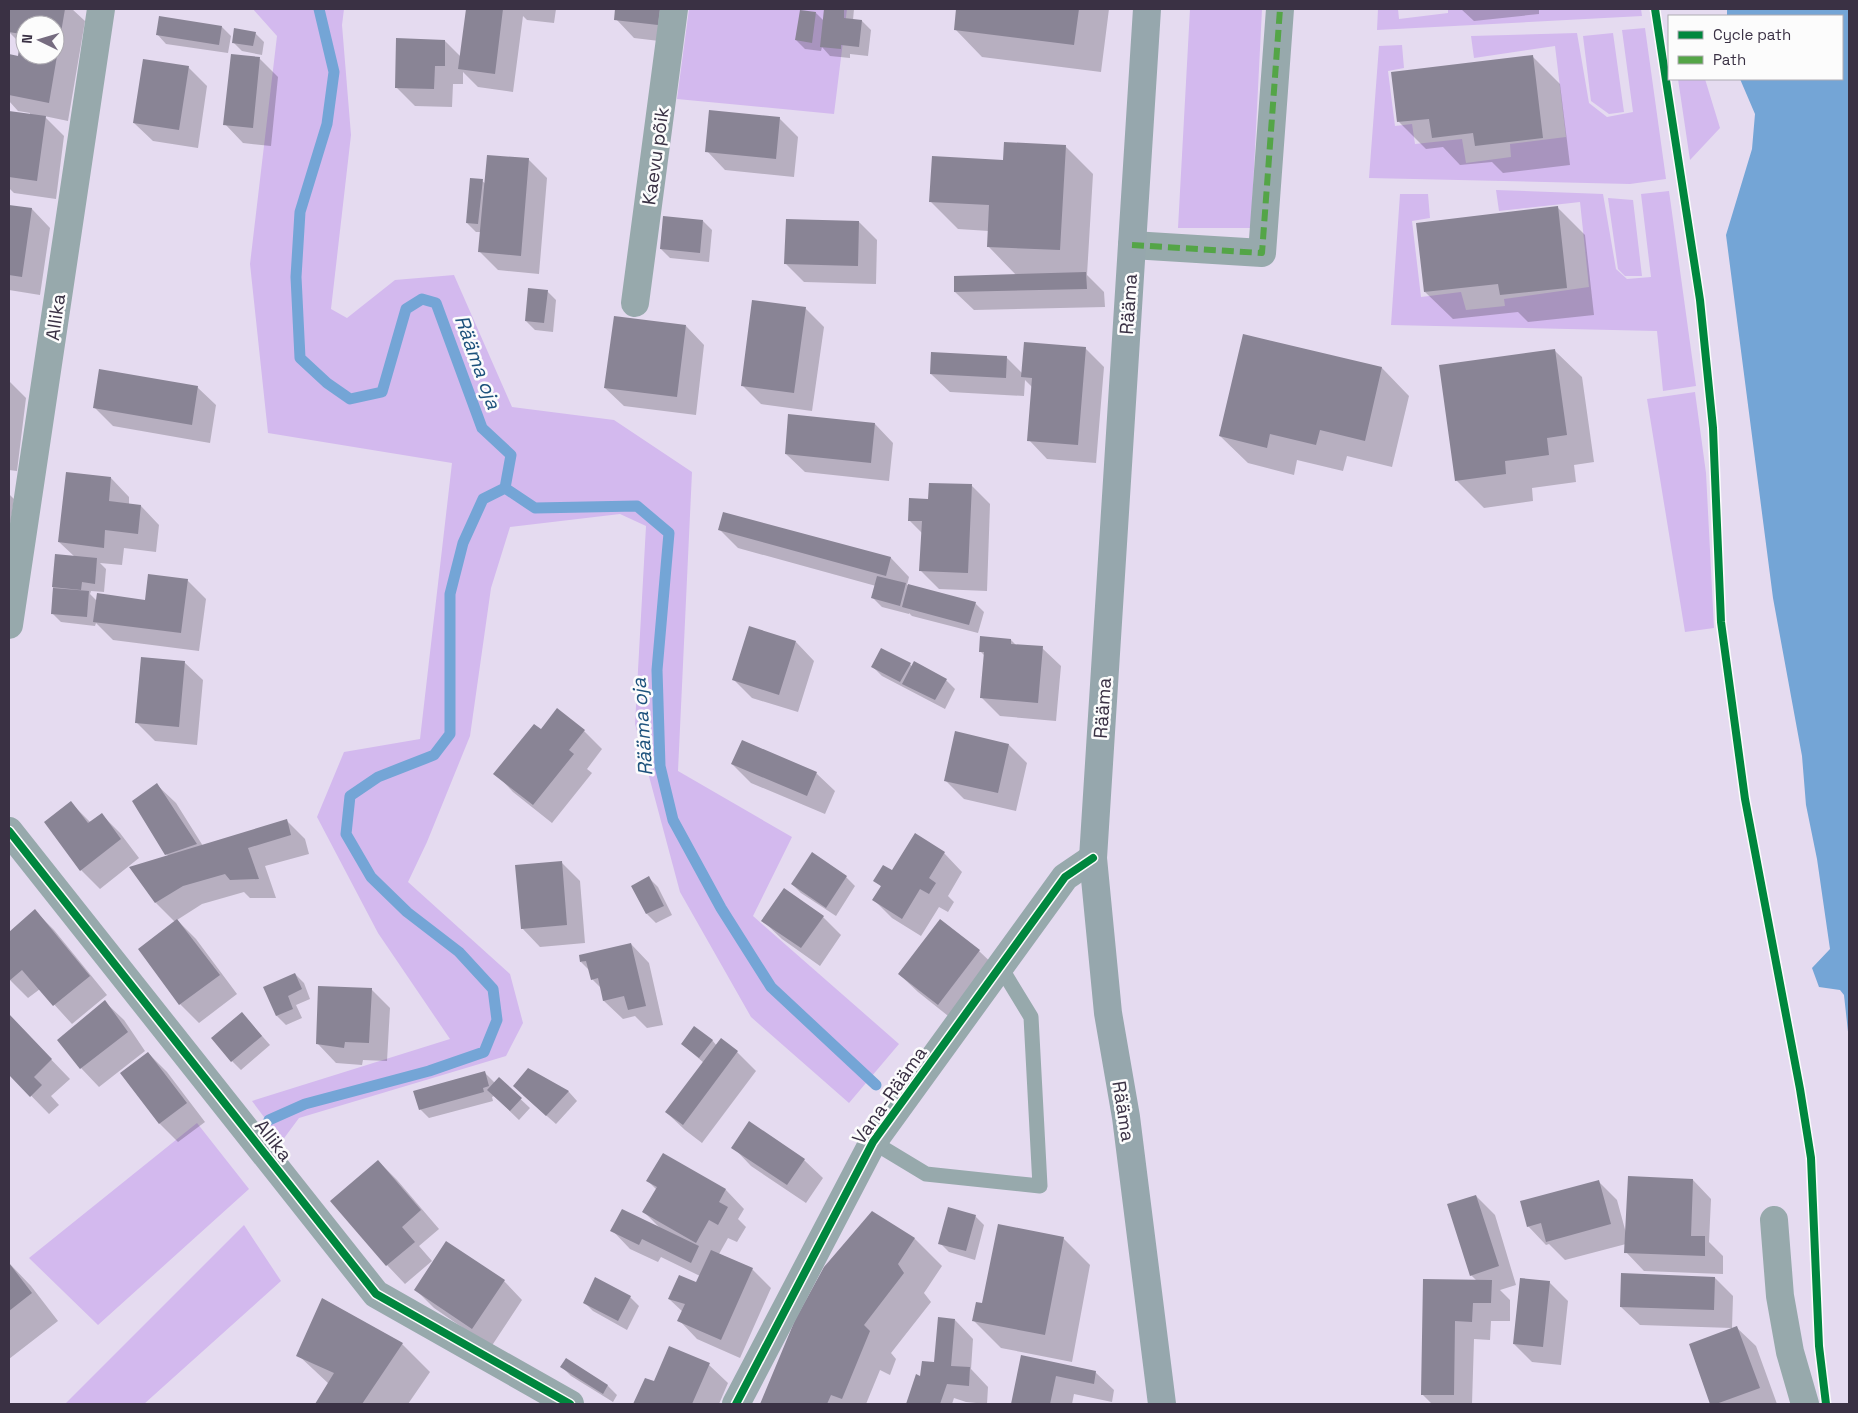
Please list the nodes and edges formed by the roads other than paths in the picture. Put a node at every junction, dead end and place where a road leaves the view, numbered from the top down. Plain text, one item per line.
1 (100, 9) edge
2 (674, 9) edge
3 (1147, 9) edge
4 (1280, 9) edge
5 (1132, 245) junction
6 (635, 302) dead end
7 (9, 625) edge
8 (9, 831) edge
9 (1093, 858) junction
10 (1000, 966) junction
11 (873, 1142) junction
12 (1774, 1220) dead end
13 (570, 1404) edge
14 (736, 1404) edge
15 (1162, 1404) edge
16 (1805, 1404) edge

1 - 7 street, Allika
2 - 6 street, Kaevu põik
3 - 5 main road, Rääma
4 - 5 street
5 - 9 main road, Rääma
8 - 13 street, Allika
9 - 10 street, Vana-Rääma
9 - 15 main road, Rääma
10 - 11 street, Vana-Rääma
10 - 11 lane
11 - 14 street, Vana-Rääma
12 - 16 street

